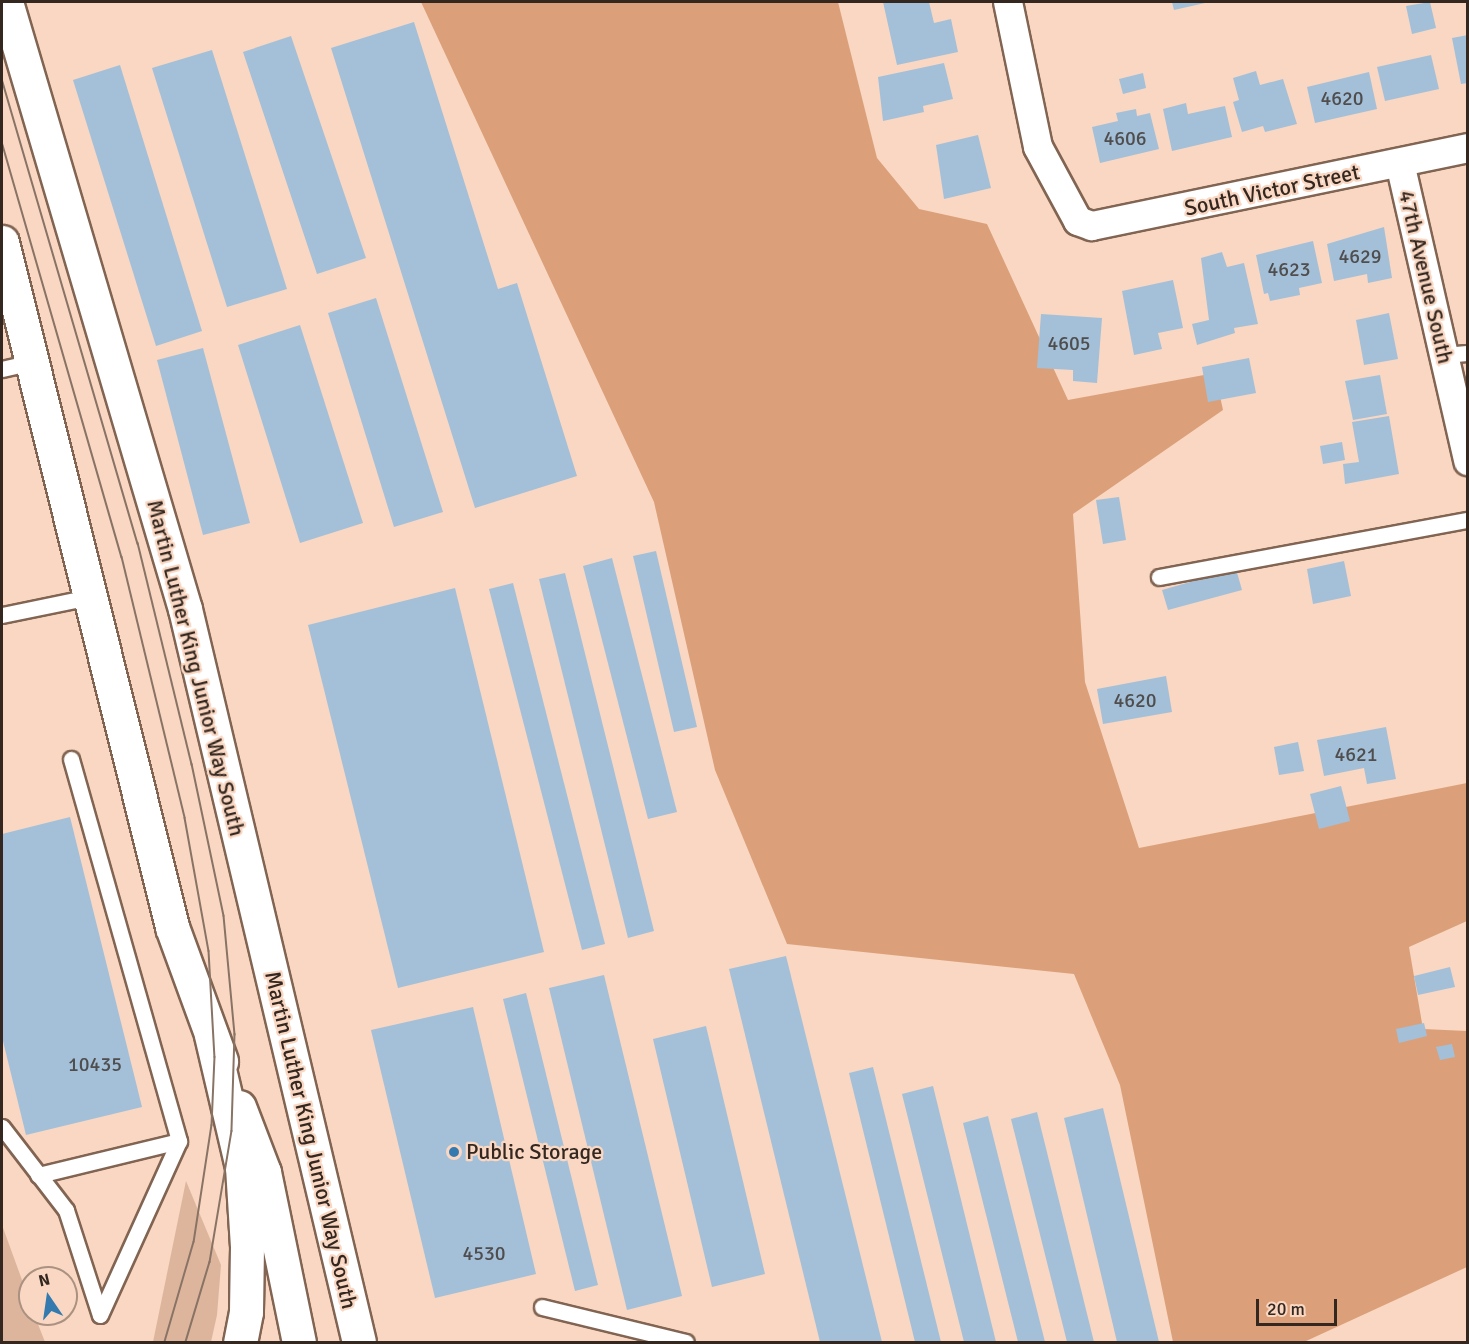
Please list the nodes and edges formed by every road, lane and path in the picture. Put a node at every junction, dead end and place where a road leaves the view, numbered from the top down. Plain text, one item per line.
1 (6, 2) edge
2 (1008, 2) edge
3 (1467, 148) edge
4 (1400, 163) junction
5 (2, 242) edge
6 (1455, 354) edge
7 (33, 362) junction
8 (2, 369) edge
9 (1467, 461) edge
10 (1467, 520) edge
11 (1159, 577) dead end
12 (90, 597) junction
13 (2, 615) edge
14 (71, 759) dead end
15 (211, 1035) junction
16 (2, 1127) edge
17 (179, 1141) junction
18 (38, 1174) junction
19 (542, 1307) dead end
20 (240, 1342) edge
21 (299, 1342) edge
22 (359, 1342) edge
23 (687, 1342) edge

1 - 22 main road, Martin Luther King Junior Way South
2 - 4 street, South Victor Street
3 - 4 street, South Victor Street
4 - 6 street, 47th Avenue South
5 - 7 main road
6 - 9 street, 47th Avenue South
7 - 8 lane
7 - 12 main road
10 - 11 lane
12 - 13 lane
12 - 15 main road
14 - 17 lane
15 - 20 main road
15 - 21 main road
16 - 18 lane
17 - 18 lane
17 - 18 lane
19 - 23 lane

